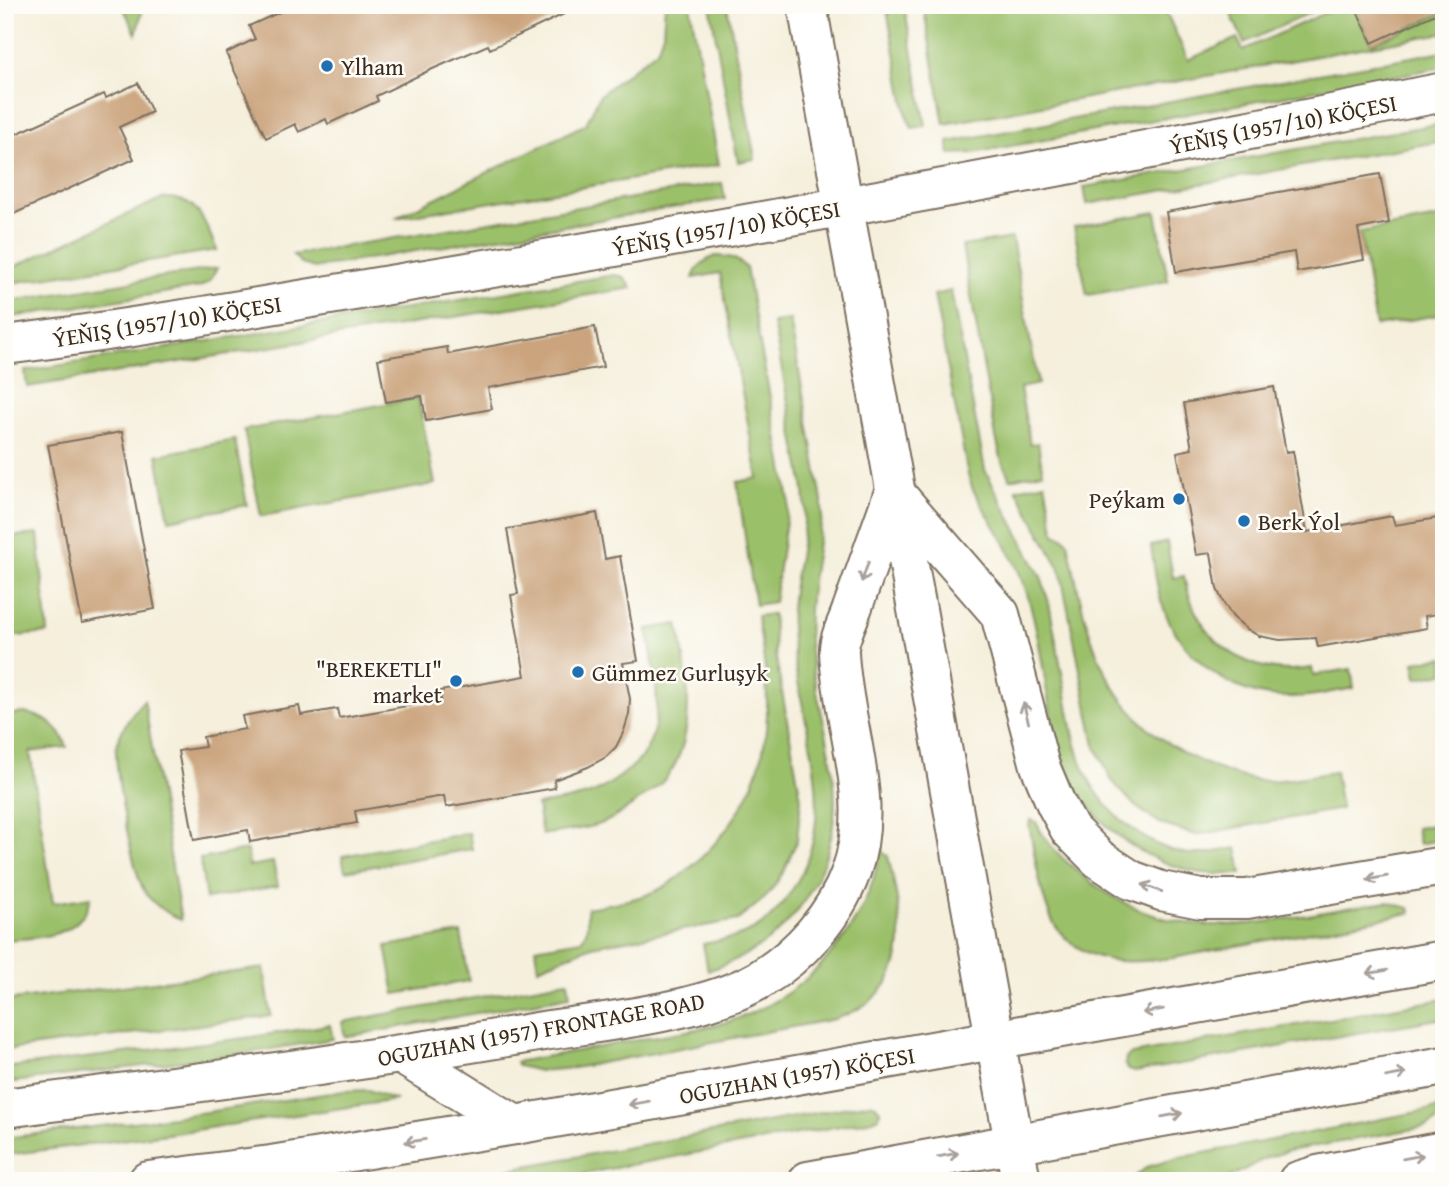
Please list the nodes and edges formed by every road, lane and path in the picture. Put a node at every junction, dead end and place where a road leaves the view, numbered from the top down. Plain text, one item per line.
1 (807, 5) edge
2 (1444, 92) edge
3 (844, 207) junction
4 (5, 345) edge
5 (894, 492) junction
6 (1444, 866) edge
7 (1444, 960) edge
8 (995, 1040) junction
9 (402, 1055) junction
10 (1444, 1066) edge
11 (5, 1108) edge
12 (515, 1125) junction
13 (1014, 1143) junction
14 (1444, 1151) edge
15 (148, 1181) edge
16 (808, 1181) edge
17 (1021, 1181) edge
18 (1298, 1181) edge

1 - 3 street
2 - 3 street, ÝEŇIŞ (1957/10) KÖÇESI
3 - 4 street, ÝEŇIŞ (1957/10) KÖÇESI
3 - 5 street
6 -> 5 street
5 - 8 street
5 -> 9 street, OGUZHAN (1957) FRONTAGE ROAD
7 -> 8 street, OGUZHAN (1957) KÖÇESI
8 -> 12 street, OGUZHAN (1957) KÖÇESI
8 - 13 street
9 - 11 street, OGUZHAN (1957) FRONTAGE ROAD
9 - 12 street
13 -> 10 street
12 -> 15 street, OGUZHAN (1957) KÖÇESI
16 -> 13 street
13 - 17 street
18 -> 14 street

